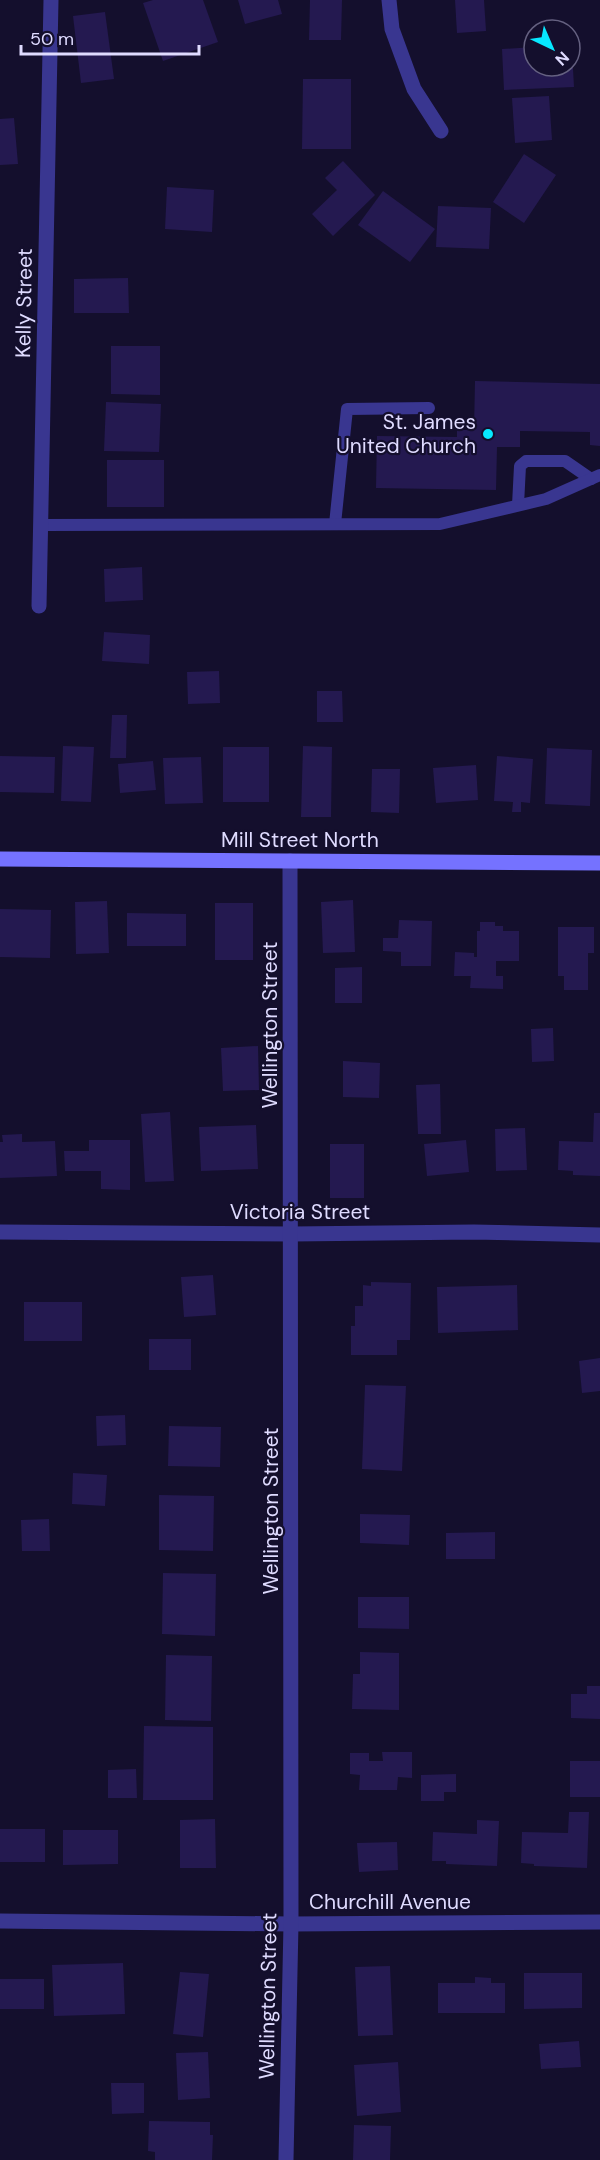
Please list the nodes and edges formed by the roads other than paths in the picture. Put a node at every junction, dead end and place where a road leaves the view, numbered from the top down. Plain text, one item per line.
1 (51, 0) edge
2 (389, 0) edge
3 (441, 131) dead end
4 (429, 408) dead end
5 (596, 477) edge
6 (518, 505) junction
7 (335, 524) junction
8 (41, 525) junction
9 (39, 606) dead end
10 (0, 859) edge
11 (290, 861) junction
12 (600, 863) edge
13 (0, 1232) edge
14 (292, 1234) junction
15 (600, 1235) edge
16 (0, 1921) edge
17 (600, 1922) edge
18 (291, 1923) junction
19 (285, 2160) edge

1 - 8 street, Kelly Street
2 - 3 street
4 - 7 lane
5 - 6 lane
5 - 6 lane
6 - 7 lane
7 - 8 lane
8 - 9 street, Kelly Street
10 - 11 main road, Mill Street North
11 - 12 main road, Mill Street North
11 - 14 street, Wellington Street
13 - 14 street, Victoria Street
14 - 15 street, Victoria Street
14 - 18 street, Wellington Street
16 - 18 street, Churchill Avenue
17 - 18 street, Churchill Avenue
18 - 19 street, Wellington Street

